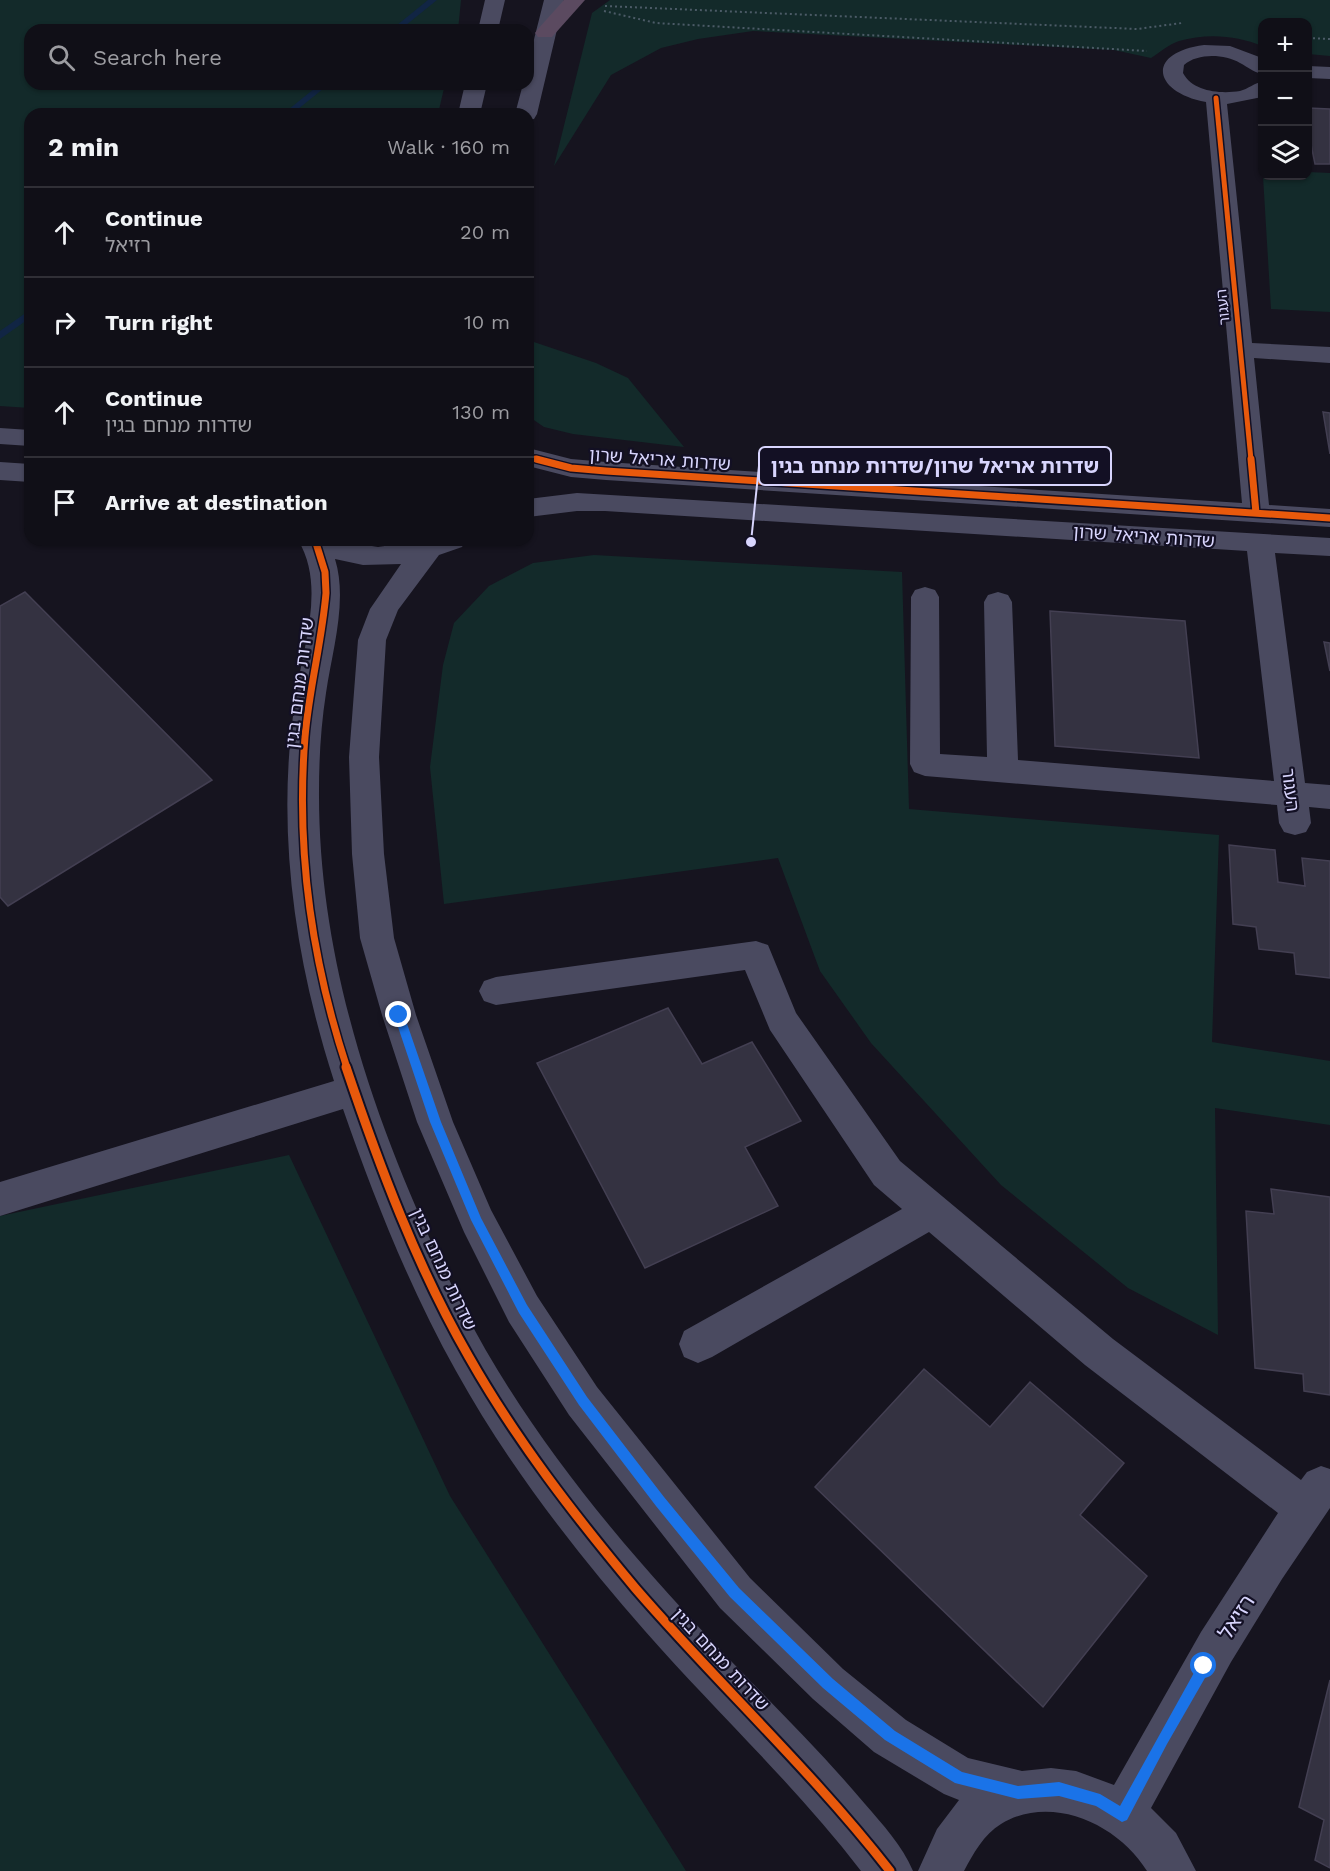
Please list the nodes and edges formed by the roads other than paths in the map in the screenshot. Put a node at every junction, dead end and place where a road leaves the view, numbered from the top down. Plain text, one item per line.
1 (495, 0) edge
2 (567, 1) edge
3 (489, 24) edge
4 (1258, 65) edge
5 (1312, 72) edge
6 (1330, 73) edge
7 (534, 80) edge
8 (475, 90) edge
9 (532, 90) edge
10 (1258, 91) edge
11 (1216, 98) junction
12 (470, 108) edge
13 (527, 108) edge
14 (1241, 350) junction
15 (1330, 355) edge
16 (0, 436) edge
17 (24, 438) edge
18 (534, 459) edge
19 (0, 471) edge
20 (24, 473) edge
21 (534, 507) edge
22 (1256, 513) junction
23 (1330, 518) edge
24 (1260, 543) junction
25 (316, 546) edge
26 (325, 546) edge
27 (436, 546) edge
28 (439, 546) edge
29 (1330, 547) edge
30 (925, 597) dead end
31 (998, 602) dead end
32 (1003, 771) junction
33 (1330, 797) edge
34 (1293, 808) junction
35 (496, 991) dead end
36 (353, 1091) junction
37 (0, 1199) edge
38 (932, 1211) junction
39 (698, 1344) dead end
40 (1018, 1792) junction
41 (1122, 1816) junction
42 (890, 1871) edge
43 (941, 1871) edge
44 (1173, 1871) edge

1 - 3 street
2 - 7 street
4 - 11 street
5 - 6 street
8 - 12 street
9 - 13 street
10 - 11 street
11 - 14 street, העגור
14 - 15 street
14 - 22 street, העגור
16 - 17 street
18 - 22 street, שדרות אריאל שרון
19 - 20 street
21 - 24 street, שדרות אריאל שרון
22 - 23 street, שדרות אריאל שרון
24 - 29 street, שדרות אריאל שרון
24 - 34 street, העגור
25 - 36 street, שדרות מנחם בגין
26 - 27 street
28 - 40 street
30 - 32 street
31 - 32 street
32 - 34 street
33 - 34 street
35 - 38 street
36 - 37 street
36 - 42 street, שדרות מנחם בגין
38 - 39 street
38 - 41 street, רזיאל
40 - 41 street
40 - 43 street
41 - 44 street

